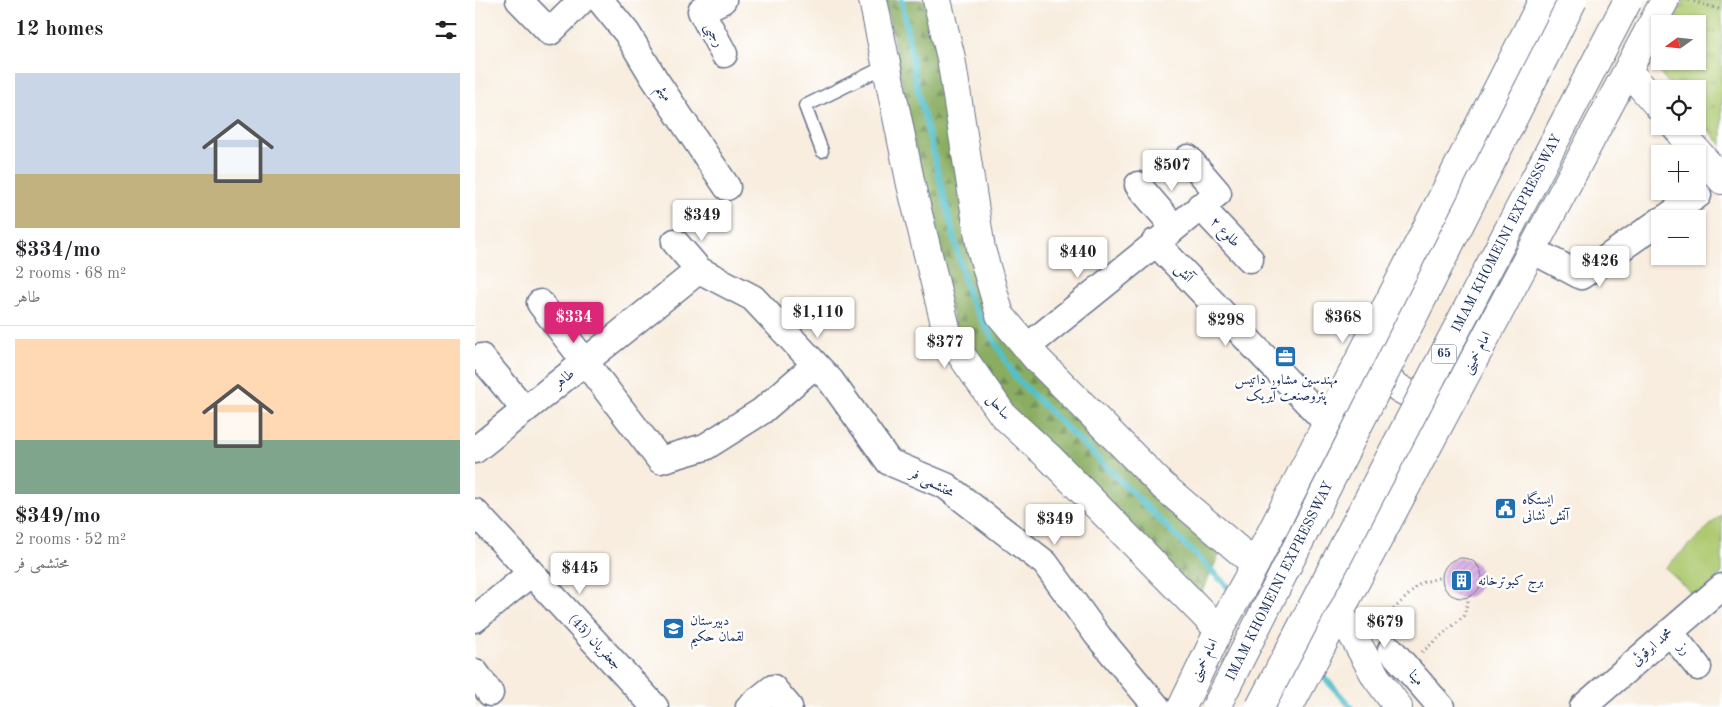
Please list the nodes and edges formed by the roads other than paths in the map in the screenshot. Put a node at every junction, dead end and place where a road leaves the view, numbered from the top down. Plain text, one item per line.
1 (519, 0) edge
2 (582, 0) edge
3 (600, 0) edge
4 (723, 0) edge
5 (873, 0) edge
6 (937, 0) edge
7 (1543, 0) edge
8 (1573, 0) edge
9 (1627, 0) edge
10 (1665, 0) edge
11 (724, 54) dead end
12 (886, 66) junction
13 (1628, 71) junction
14 (1651, 98) edge
15 (1683, 135) edge
16 (822, 151) dead end
17 (1188, 158) dead end
18 (1722, 180) edge
19 (1138, 185) dead end
20 (727, 187) dead end
21 (1209, 200) junction
22 (1691, 200) edge
23 (1677, 210) edge
24 (1651, 227) edge
25 (1165, 235) junction
26 (675, 242) dead end
27 (1532, 250) junction
28 (1250, 259) dead end
29 (699, 270) junction
30 (541, 303) dead end
31 (1367, 343) junction
32 (1027, 347) junction
33 (481, 357) dead end
34 (584, 362) junction
35 (815, 364) junction
36 (1343, 392) junction
37 (1455, 395) junction
38 (525, 410) junction
39 (1327, 423) junction
40 (1433, 437) junction
41 (475, 450) edge
42 (475, 512) edge
43 (1255, 564) junction
44 (531, 573) junction
45 (1722, 587) edge
46 (1340, 612) junction
47 (475, 619) edge
48 (1219, 630) junction
49 (1670, 632) junction
50 (1391, 650) dead end
51 (1698, 667) dead end
52 (475, 672) edge
53 (490, 693) dead end
54 (1296, 704) edge
55 (655, 707) edge
56 (749, 707) edge
57 (789, 707) edge
58 (1157, 707) edge
59 (1182, 707) edge
60 (1217, 707) edge
61 (1260, 707) edge
62 (1398, 707) edge
63 (1441, 707) edge
64 (1583, 707) edge

1 - 2 street
3 - 20 street, میثم
4 - 11 street, رجبی
5 - 12 main road, ساحل
6 - 32 main road
7 - 31 main road, امام خمینی
8 - 60 main road, IMAM KHOMEINI EXPRESSWAY, bridge
9 - 61 main road, IMAM KHOMEINI EXPRESSWAY / 65, bridge
10 - 13 main road, امام خمینی
12 - 16 lane
12 - 48 main road, ساحل
13 - 14 main road
13 - 27 main road, امام خمینی
15 - 18 main road
17 - 21 street, طلوع ۲
19 - 25 street, آتش
21 - 25 street
21 - 28 street, طلوع ۲
22 - 23 street
24 - 27 street
25 - 32 street
25 - 39 street, آتش
26 - 29 street
27 - 37 main road, امام خمینی
29 - 34 street, طاهر
29 - 35 street, محتشمی فر
30 - 34 street
31 - 36 main road, امام خمینی
31 - 37 main road
32 - 43 main road
33 - 38 street
34 - 35 street
34 - 38 street, طاهر
35 - 58 street, محتشمی فر
36 - 39 main road, امام خمینی
36 - 40 main road
37 - 40 main road, امام خمینی
38 - 41 street, طاهر
39 - 43 main road, امام خمینی
40 - 46 main road, امام خمینی
42 - 44 street, جعفریان (45)
43 - 48 main road, امام خمینی
44 - 47 street
44 - 55 street, جعفریان (45)
45 - 49 street, محمد ابرقوئی
46 - 54 main road, امام خمینی
46 - 62 main road
48 - 59 main road, امام خمینی
49 - 51 street, رز
49 - 64 street, محمد ابرقوئی
50 - 63 street, مینا
52 - 53 street
56 - 57 street

